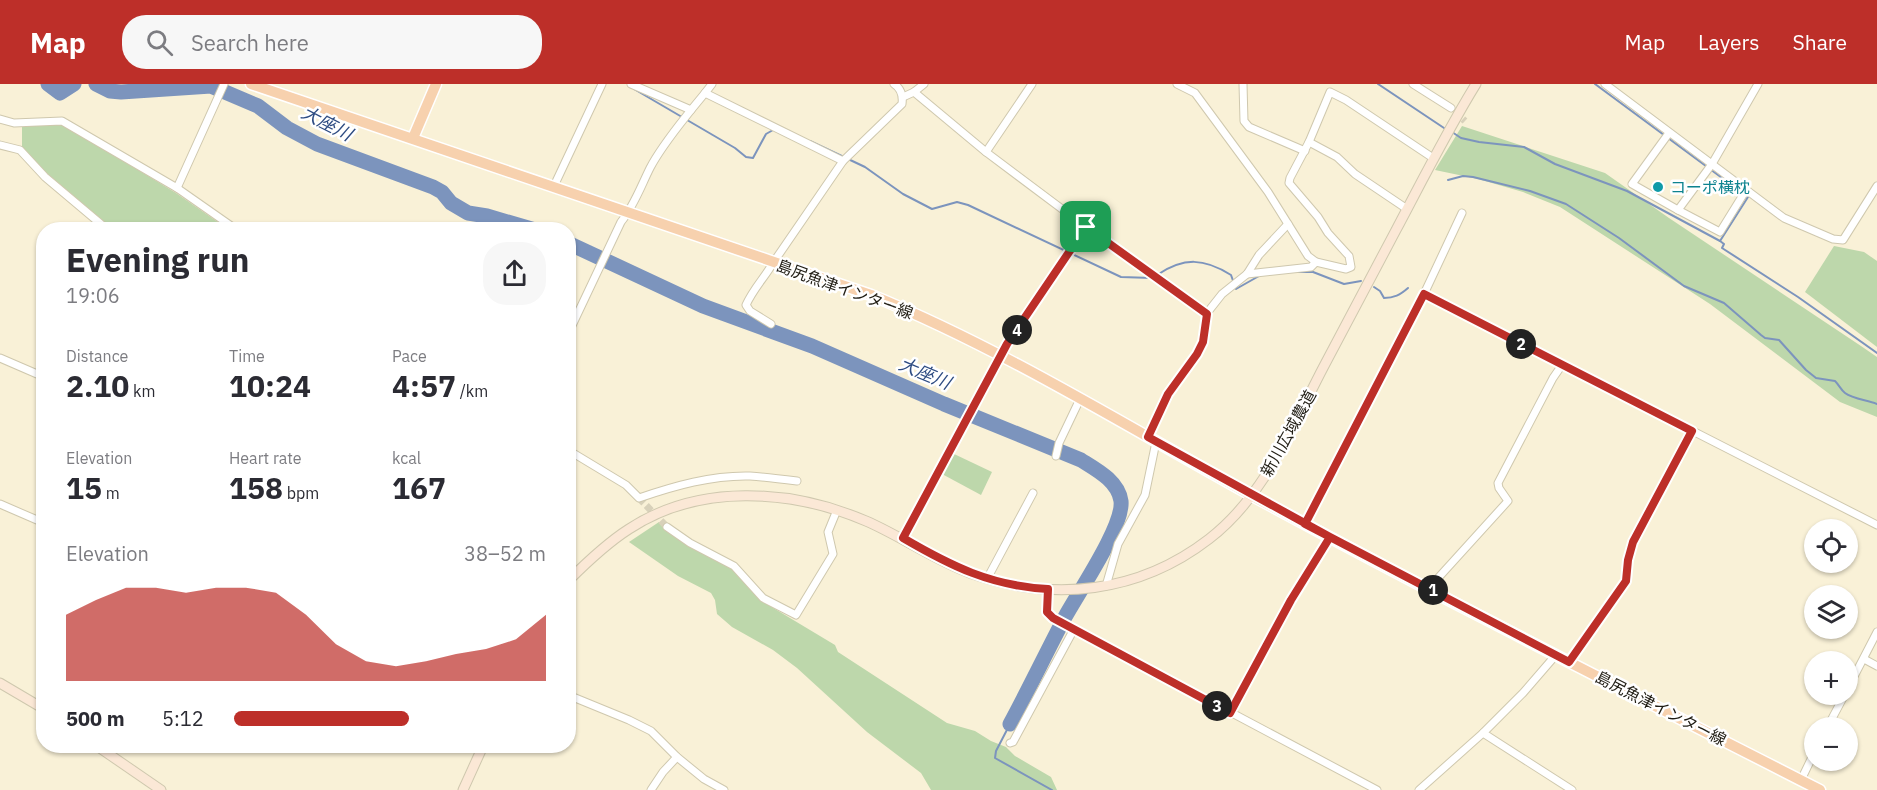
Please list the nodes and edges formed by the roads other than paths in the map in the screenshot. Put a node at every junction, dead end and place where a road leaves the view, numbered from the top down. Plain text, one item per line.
1 (224, 84) edge
2 (251, 84) edge
3 (436, 84) edge
4 (602, 84) edge
5 (631, 84) edge
6 (712, 84) edge
7 (894, 84) edge
8 (924, 84) edge
9 (1032, 84) edge
10 (1177, 84) edge
11 (1243, 84) edge
12 (1413, 84) edge
13 (1476, 84) edge
14 (1605, 84) edge
15 (1758, 84) edge
16 (914, 92) junction
17 (705, 93) junction
18 (903, 97) junction
19 (1450, 108) tunnel mouth
20 (691, 110) junction
21 (0, 118) edge
22 (1668, 135) junction
23 (413, 138) junction
24 (1309, 142) junction
25 (0, 145) edge
26 (1305, 151) junction
27 (986, 152) junction
28 (1433, 158) junction
29 (843, 161) junction
30 (1710, 166) junction
31 (554, 186) junction
32 (1877, 186) edge
33 (177, 188) junction
34 (1746, 190) junction
35 (1407, 209) junction
36 (1678, 210) junction
37 (628, 212) junction
38 (1461, 213) dead end
39 (98, 222) edge
40 (226, 222) edge
41 (1288, 224) junction
42 (1086, 227) junction
43 (1316, 262) junction
44 (773, 263) junction
45 (1247, 274) junction
46 (1424, 294) junction
47 (1207, 314) junction
48 (576, 317) edge
49 (771, 324) dead end
50 (1000, 356) junction
51 (0, 358) edge
52 (1562, 365) junction
53 (36, 374) edge
54 (1080, 399) junction
55 (1692, 431) junction
56 (1152, 439) junction
57 (576, 455) edge
58 (1056, 456) dead end
59 (797, 481) dead end
60 (1033, 493) dead end
61 (1253, 495) junction
62 (0, 504) edge
63 (837, 510) junction
64 (36, 520) edge
65 (1305, 524) junction
66 (1877, 525) edge
67 (667, 527) tunnel mouth
68 (1330, 537) junction
69 (903, 538) junction
70 (576, 573) edge
71 (987, 579) junction
72 (1106, 586) junction
73 (1429, 588) junction
74 (1048, 589) junction
75 (1072, 628) junction
76 (1877, 632) edge
77 (1556, 656) junction
78 (1864, 659) junction
79 (1569, 662) junction
80 (1877, 666) edge
81 (1858, 670) edge
82 (0, 683) edge
83 (576, 698) edge
84 (36, 705) edge
85 (1230, 713) junction
86 (1483, 733) junction
87 (1010, 743) dead end
88 (107, 753) edge
89 (480, 753) edge
90 (677, 757) junction
91 (1806, 771) edge
92 (1801, 780) junction
93 (1815, 789) edge
94 (162, 790) edge
95 (463, 790) edge
96 (651, 790) edge
97 (724, 790) edge
98 (1377, 790) edge
99 (1419, 790) edge
100 (1572, 790) edge

1 - 33 street
2 - 23 main road, 島尻魚津インター線
3 - 23 main road
4 - 31 street
5 - 20 street
6 - 17 street
7 - 18 street
8 - 16 street
9 - 27 street
10 - 41 street
11 - 26 street
12 - 19 street
13 - 28 street, 新川広域農道
14 - 22 street
15 - 30 street
16 - 18 street
16 - 27 street
17 - 20 street
17 - 29 street
18 - 29 street
20 - 37 street
21 - 33 street
22 - 30 street
22 - 36 street
23 - 31 main road, 島尻魚津インター線
24 - 26 street
24 - 28 street
24 - 35 street
25 - 39 street
26 - 43 street
27 - 42 street
28 - 35 street, 新川広域農道
29 - 44 street
30 - 34 street
30 - 36 street
31 - 37 main road, 島尻魚津インター線
32 - 34 street
33 - 40 street
34 - 36 street
35 - 61 street, 新川広域農道
37 - 44 main road, 島尻魚津インター線
37 - 48 street
38 - 46 street
41 - 43 street
41 - 45 street
42 - 47 street
42 - 50 street
43 - 45 street
44 - 49 street
44 - 50 main road, 島尻魚津インター線
45 - 47 street
46 - 52 street
46 - 65 street
47 - 56 street
50 - 54 main road, 島尻魚津インター線
50 - 69 street
51 - 53 street
52 - 55 street
52 - 73 street
54 - 56 main road, 島尻魚津インター線
54 - 58 street
55 - 66 street
55 - 79 street
56 - 61 main road, 島尻魚津インター線
56 - 72 street
57 - 59 street
60 - 71 street
61 - 65 main road, 島尻魚津インター線
61 - 72 street, 新川広域農道
62 - 64 street
63 - 67 street
63 - 69 street, 新川広域農道
63 - 70 street, 新川広域農道
65 - 68 main road, 島尻魚津インター線
68 - 73 main road, 島尻魚津インター線
68 - 85 street
69 - 71 street, 新川広域農道
71 - 74 street, 新川広域農道
72 - 74 street, 新川広域農道
73 - 77 main road, 島尻魚津インター線
74 - 75 street
75 - 85 street
75 - 87 street
76 - 78 street
77 - 79 main road, 島尻魚津インター線
77 - 86 street
78 - 80 street
78 - 81 street
79 - 92 main road, 島尻魚津インター線
82 - 84 street
83 - 90 street
85 - 98 street
86 - 99 street
86 - 100 street
88 - 94 street
89 - 95 street
90 - 96 street
90 - 97 street
91 - 92 street
92 - 93 main road, 島尻魚津インター線

